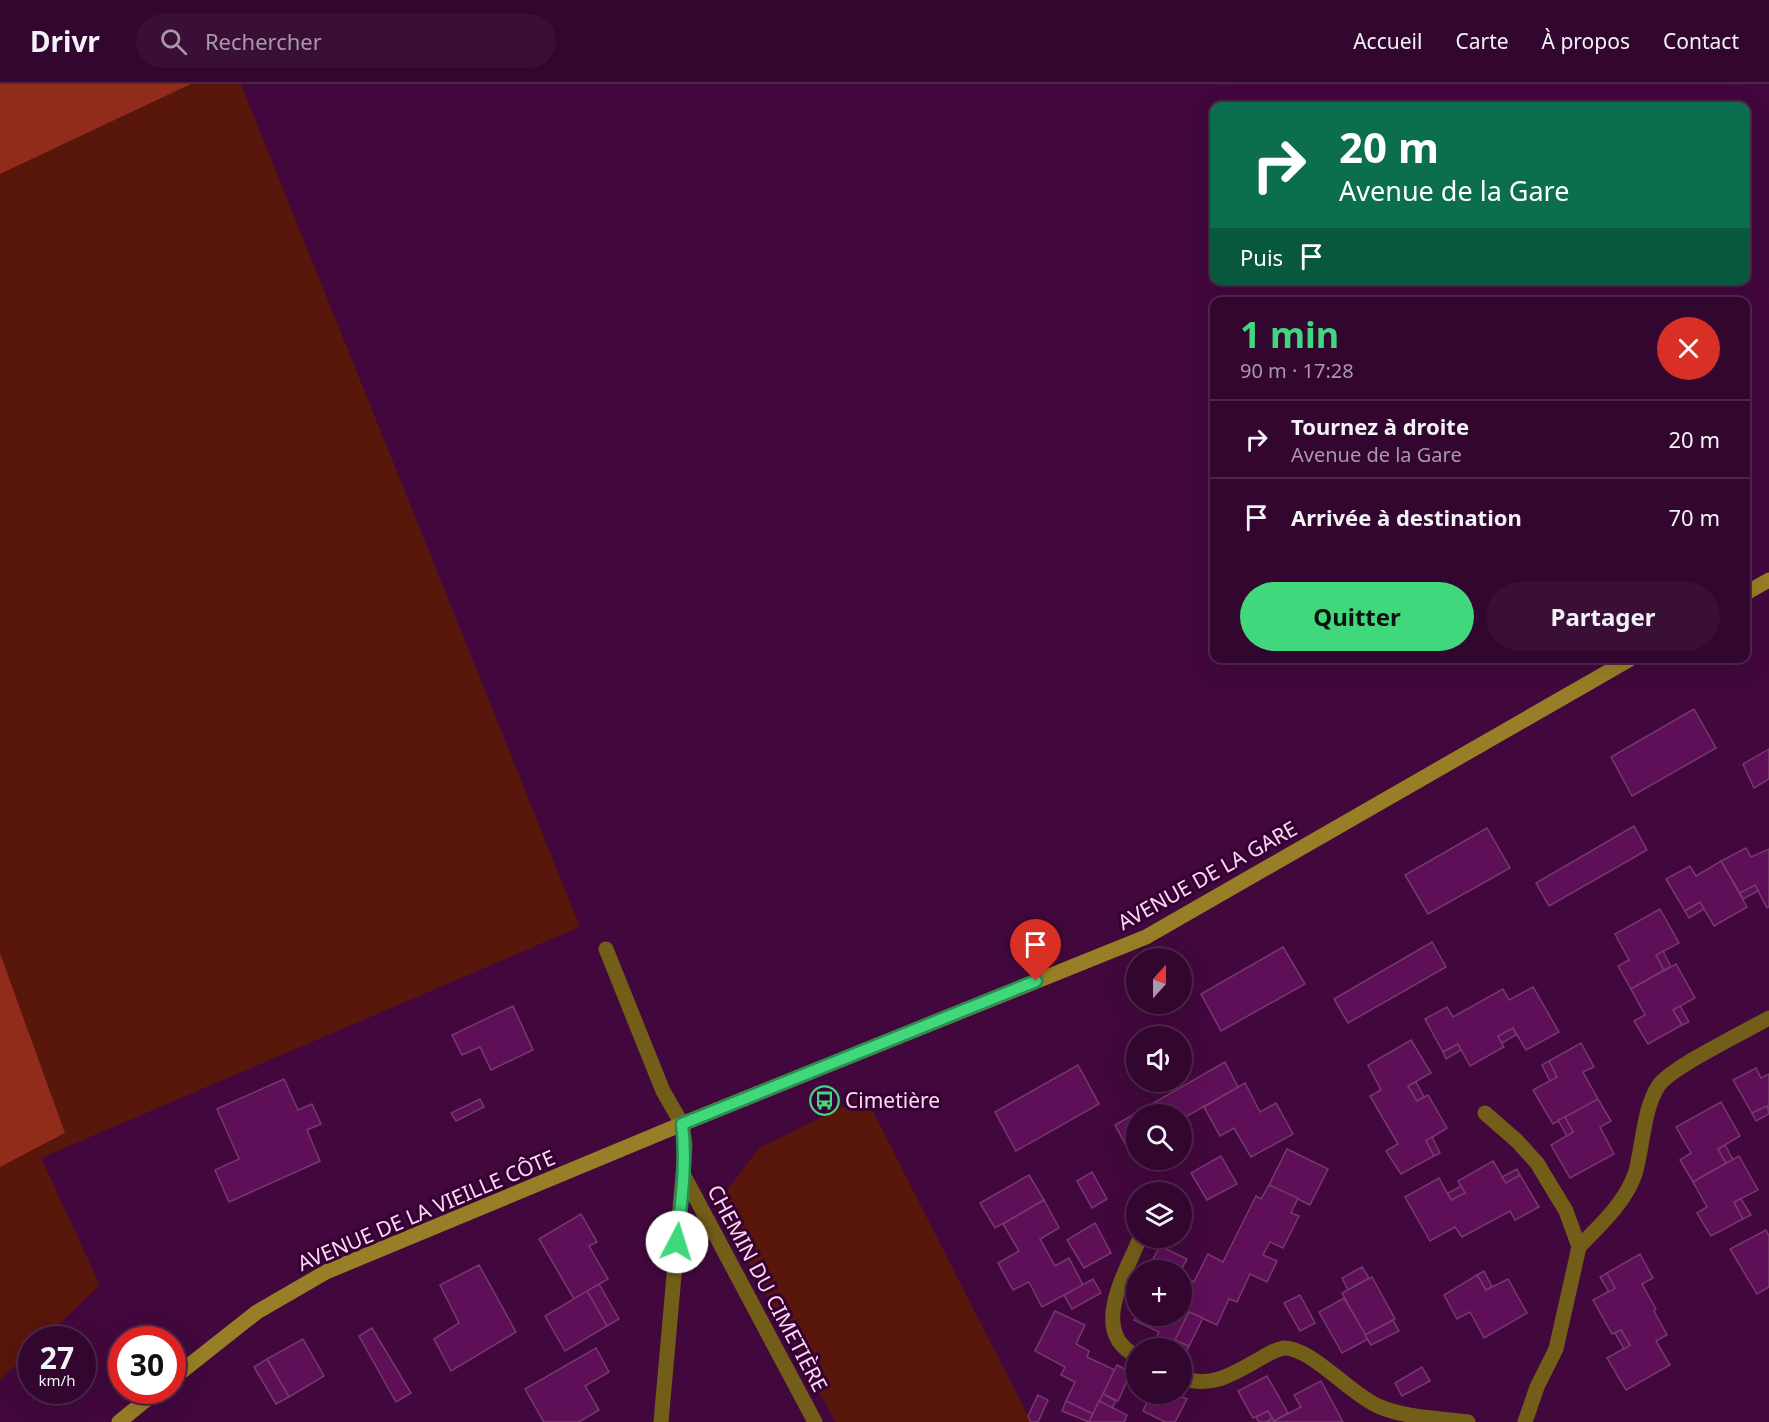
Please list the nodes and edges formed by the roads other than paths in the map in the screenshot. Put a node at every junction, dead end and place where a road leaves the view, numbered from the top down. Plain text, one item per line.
1 (1769, 580) edge
2 (1750, 591) edge
3 (1623, 663) edge
4 (606, 949) dead end
5 (1769, 1018) edge
6 (1485, 1113) dead end
7 (682, 1124) junction
8 (683, 1174) junction
9 (1136, 1248) edge
10 (1579, 1248) junction
11 (1126, 1350) edge
12 (186, 1368) edge
13 (1192, 1380) edge
14 (140, 1404) edge
15 (118, 1422) edge
16 (661, 1422) edge
17 (815, 1422) edge
18 (1468, 1422) edge
19 (1525, 1422) edge

1 - 2 street
3 - 7 street, AVENUE DE LA GARE
4 - 7 street
5 - 10 street
6 - 10 street
7 - 8 street
7 - 12 street, AVENUE DE LA VIEILLE CÔTE
8 - 16 street
8 - 17 street, CHEMIN DU CIMETIÈRE
9 - 11 street
10 - 19 street
13 - 18 street
14 - 15 street

